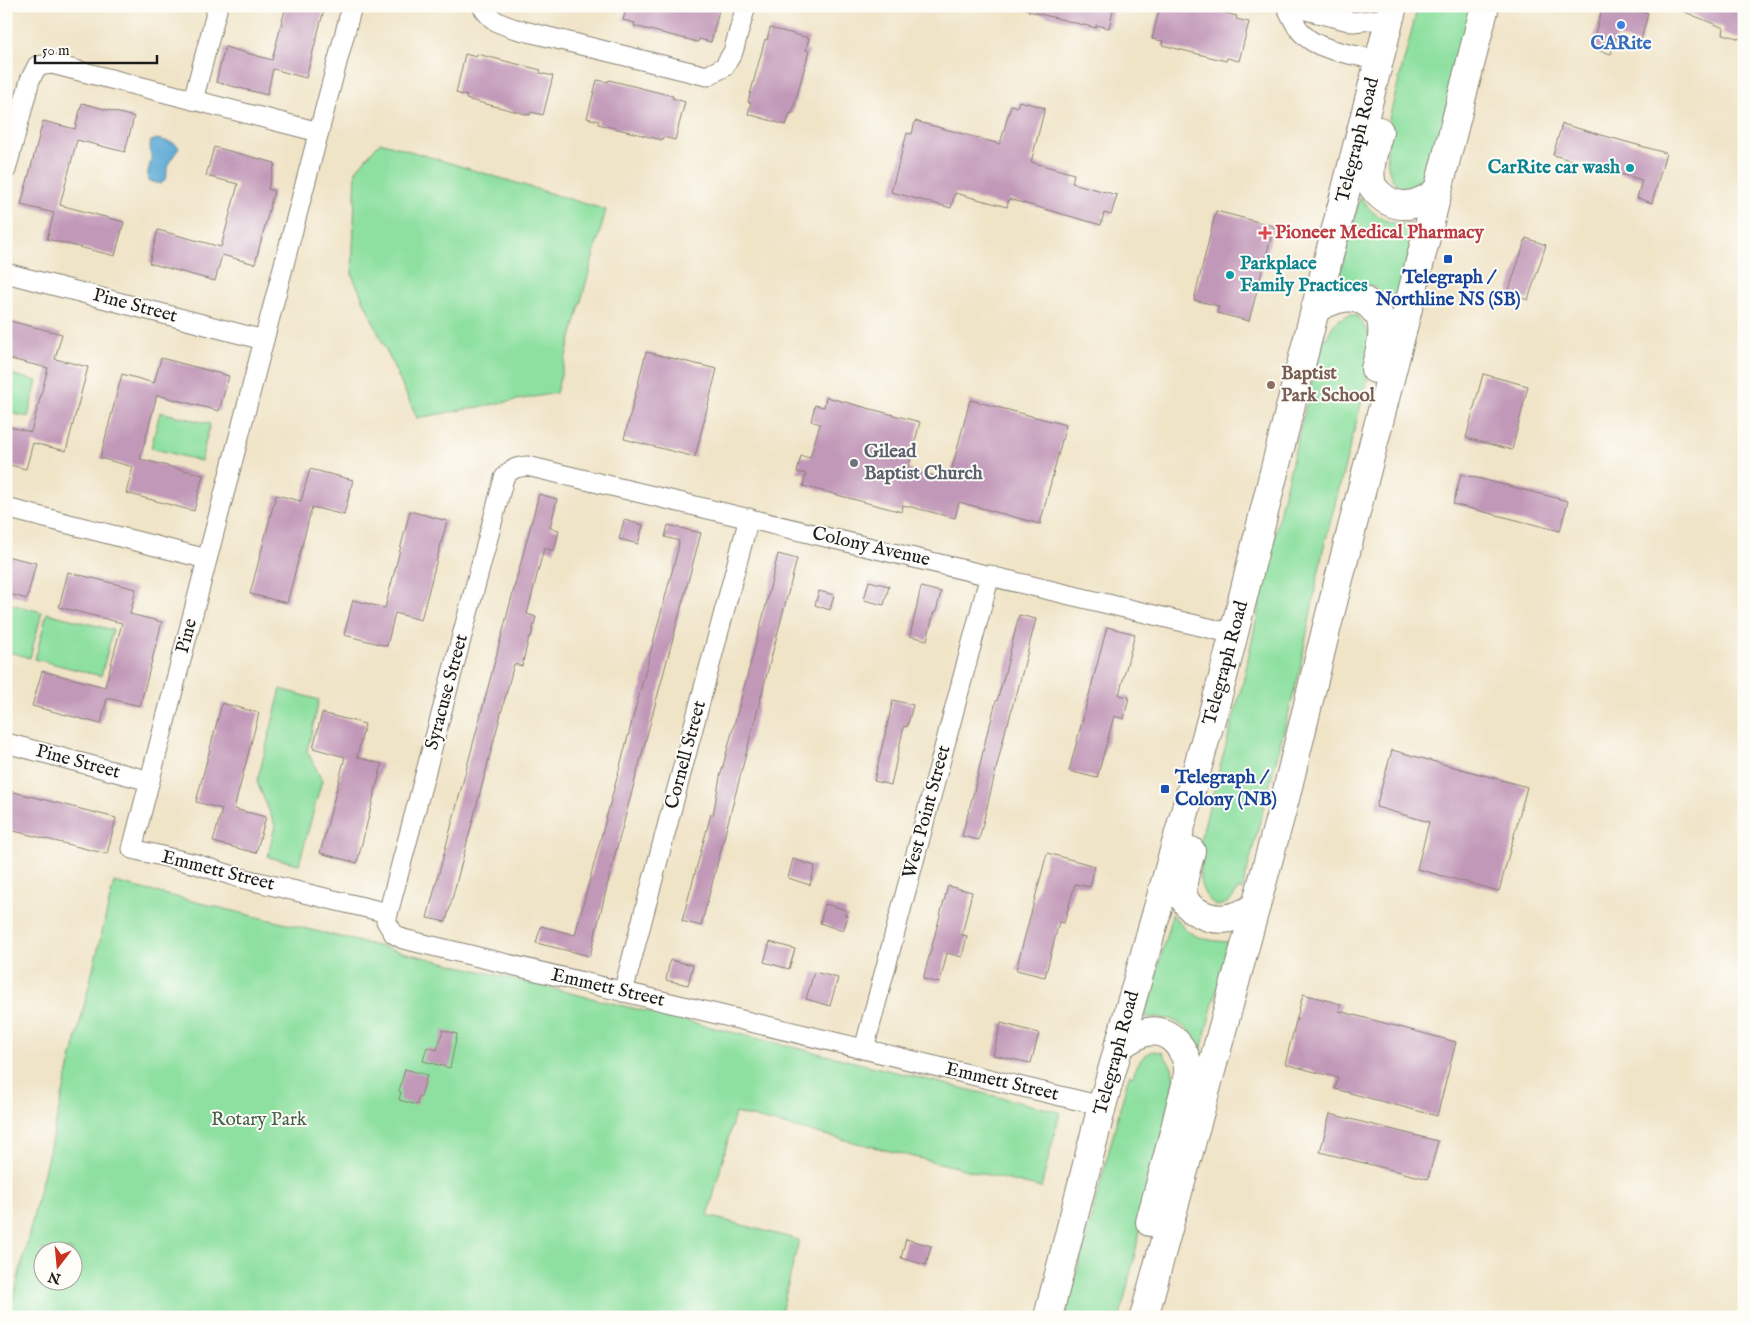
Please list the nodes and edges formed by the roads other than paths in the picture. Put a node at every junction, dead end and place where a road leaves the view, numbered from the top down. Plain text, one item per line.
1 (218, 6) edge
2 (352, 6) edge
3 (482, 6) edge
4 (746, 6) edge
5 (1286, 6) edge
6 (1290, 6) edge
7 (1485, 6) edge
8 (1398, 10) edge
9 (1378, 60) junction
10 (193, 100) junction
11 (319, 132) junction
12 (6, 170) edge
13 (1438, 190) junction
14 (6, 273) edge
15 (1315, 309) junction
16 (264, 340) junction
17 (508, 472) joint
18 (6, 508) edge
19 (749, 518) junction
20 (207, 559) junction
21 (990, 575) junction
22 (1237, 621) junction
23 (1326, 630) junction
24 (6, 743) edge
25 (150, 780) junction
26 (132, 849) joint
27 (1256, 906) junction
28 (388, 913) junction
29 (623, 992) junction
30 (1118, 1047) junction
31 (864, 1049) junction
32 (1102, 1106) junction
33 (1048, 1317) edge
34 (1134, 1317) edge
35 (1144, 1317) edge

1 - 10 street
2 - 11 street
3 - 4 street
5 - 9 street
6 - 8 street
7 - 13 main road
8 - 9 main road, Telegraph Road
8 - 13 main road
9 - 15 main road, Telegraph Road
10 - 11 street
10 - 12 street
11 - 16 street
13 - 23 main road
14 - 16 street, Pine Street
15 - 22 main road, Telegraph Road
15 - 23 main road
16 - 20 street, Pine
17 - 19 street, Colony Avenue
17 - 28 street, Syracuse Street
18 - 20 street
19 - 21 street, Colony Avenue
19 - 29 street, Cornell Street
20 - 25 street, Pine
21 - 22 street, Colony Avenue
21 - 31 street, West Point Street
22 - 27 main road
22 - 30 main road, Telegraph Road
23 - 27 main road
24 - 25 street, Pine Street
25 - 26 street, Pine
26 - 28 street, Emmett Street
27 - 35 main road
28 - 29 street, Emmett Street
29 - 31 street, Emmett Street
30 - 32 main road, Telegraph Road
30 - 34 main road
31 - 32 street, Emmett Street
32 - 33 main road, Telegraph Road

